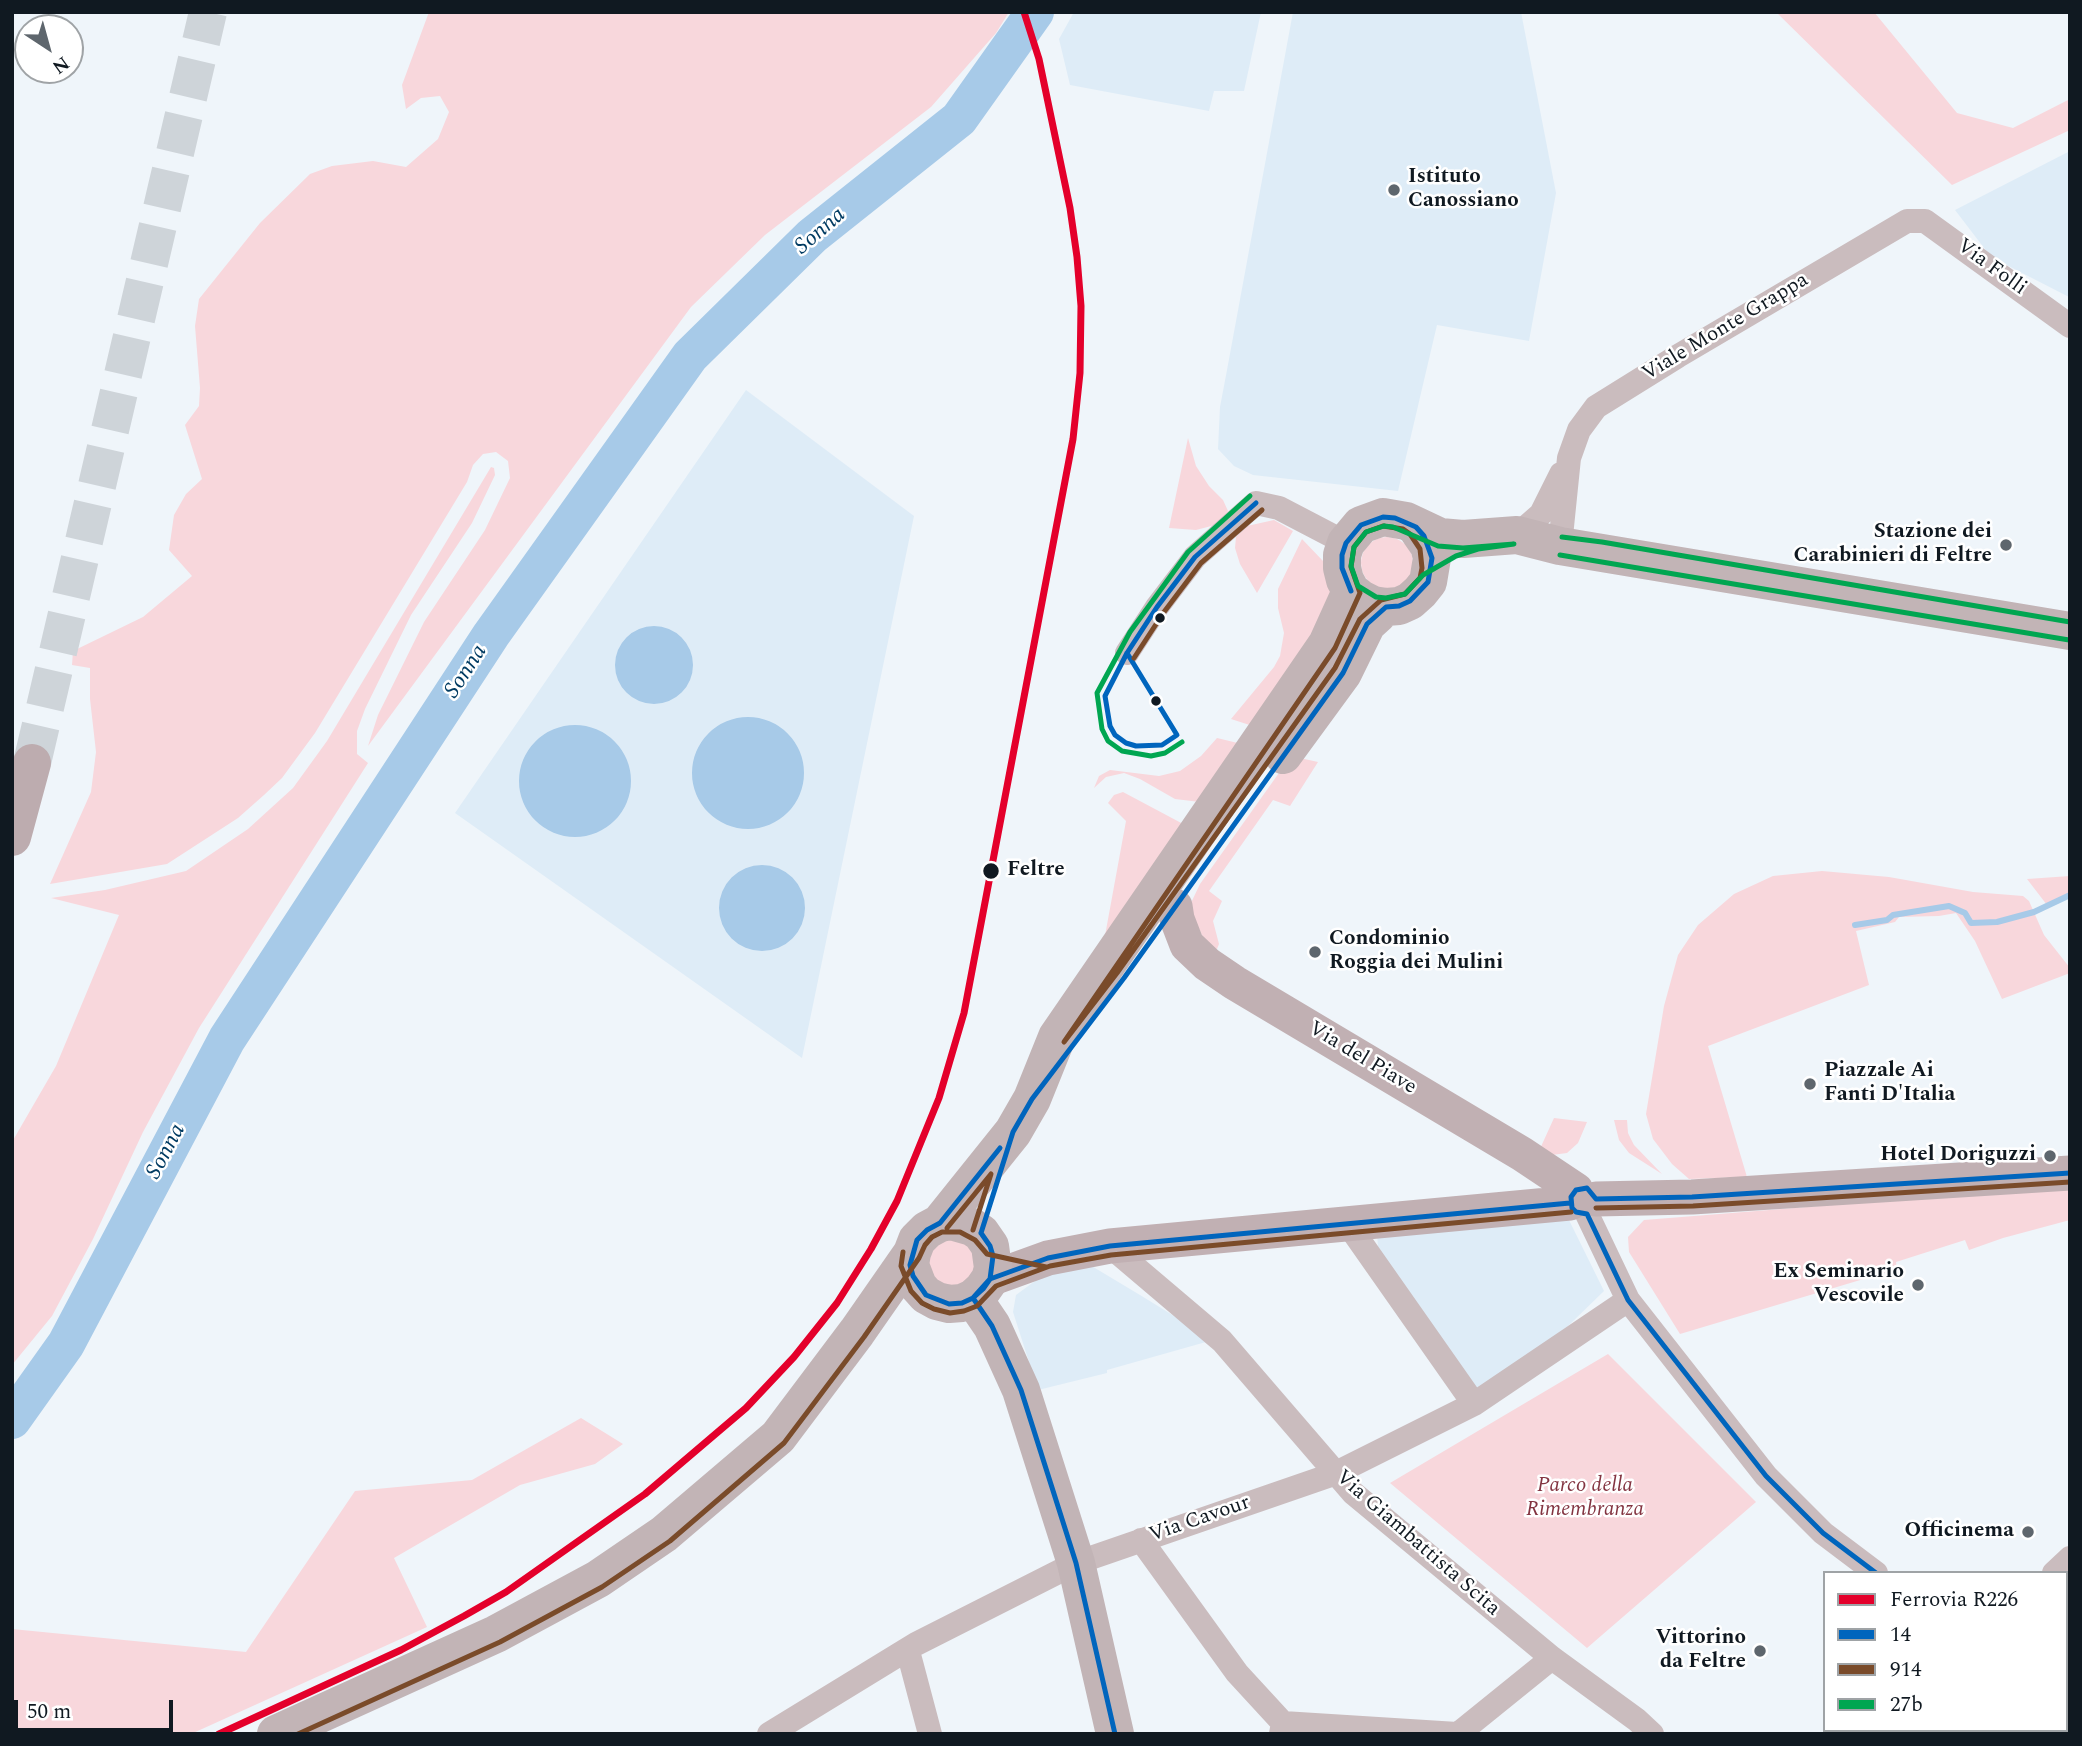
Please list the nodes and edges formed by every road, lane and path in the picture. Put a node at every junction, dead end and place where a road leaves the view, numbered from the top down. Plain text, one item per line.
1 (1907, 221) joint
2 (2059, 303) edge
3 (2070, 326) edge
4 (1569, 458) junction
5 (1416, 527) junction
6 (1517, 535) junction
7 (1346, 543) junction
8 (1560, 546) junction
9 (1428, 582) junction
10 (1351, 590) junction
11 (1386, 607) junction
12 (2070, 631) edge
13 (1127, 653) dead end
14 (32, 762) tunnel mouth
15 (12, 838) edge
16 (1175, 906) junction
17 (1032, 1099) junction
18 (1013, 1132) junction
19 (2070, 1172) edge
20 (1582, 1202) junction
21 (940, 1223) junction
22 (1346, 1223) junction
23 (1110, 1246) junction
24 (912, 1253) junction
25 (985, 1276) junction
26 (926, 1295) junction
27 (1628, 1300) junction
28 (857, 1332) junction
29 (1474, 1404) junction
30 (1334, 1474) junction
31 (1141, 1540) junction
32 (1076, 1563) junction
33 (1873, 1571) edge
34 (908, 1651) junction
35 (1552, 1658) junction
36 (1282, 1728) edge
37 (276, 1734) edge
38 (769, 1734) edge
39 (930, 1734) edge
40 (1115, 1734) edge
41 (1457, 1734) edge
42 (1653, 1734) edge

1 - 2 street, Via Folli
1 - 4 street, Viale Monte Grappa
2 - 3 street, Via Folli
4 - 6 street, Viale Monte Grappa
4 - 8 street, Viale Monte Grappa
5 - 6 main road
5 - 7 main road
5 - 9 main road
6 - 8 main road
7 - 10 main road
7 - 13 street
8 - 9 main road
8 - 12 main road
9 - 11 main road
10 - 11 main road
10 - 17 main road
11 - 16 main road
14 - 15 highway
16 - 17 main road
16 - 20 street, Via del Piave
17 - 18 main road
18 - 21 main road
18 - 25 main road
19 - 20 street
20 - 22 street
20 - 27 street
21 - 24 main road
21 - 25 main road
22 - 23 street
22 - 29 street
23 - 25 street
23 - 30 street, Via Giambattista Scita
24 - 26 main road
24 - 28 main road
25 - 26 main road
25 - 32 main road
26 - 28 main road
27 - 29 street, Via Cavour
27 - 33 street
28 - 37 main road
29 - 30 street, Via Cavour
30 - 31 street, Via Cavour
30 - 35 street, Via Giambattista Scita
31 - 32 street, Via Cavour
31 - 36 street
32 - 34 street, Via Cavour
32 - 40 main road
34 - 38 street, Via Cavour
34 - 39 street
35 - 41 street
35 - 42 street, Via Giambattista Scita
36 - 41 street

